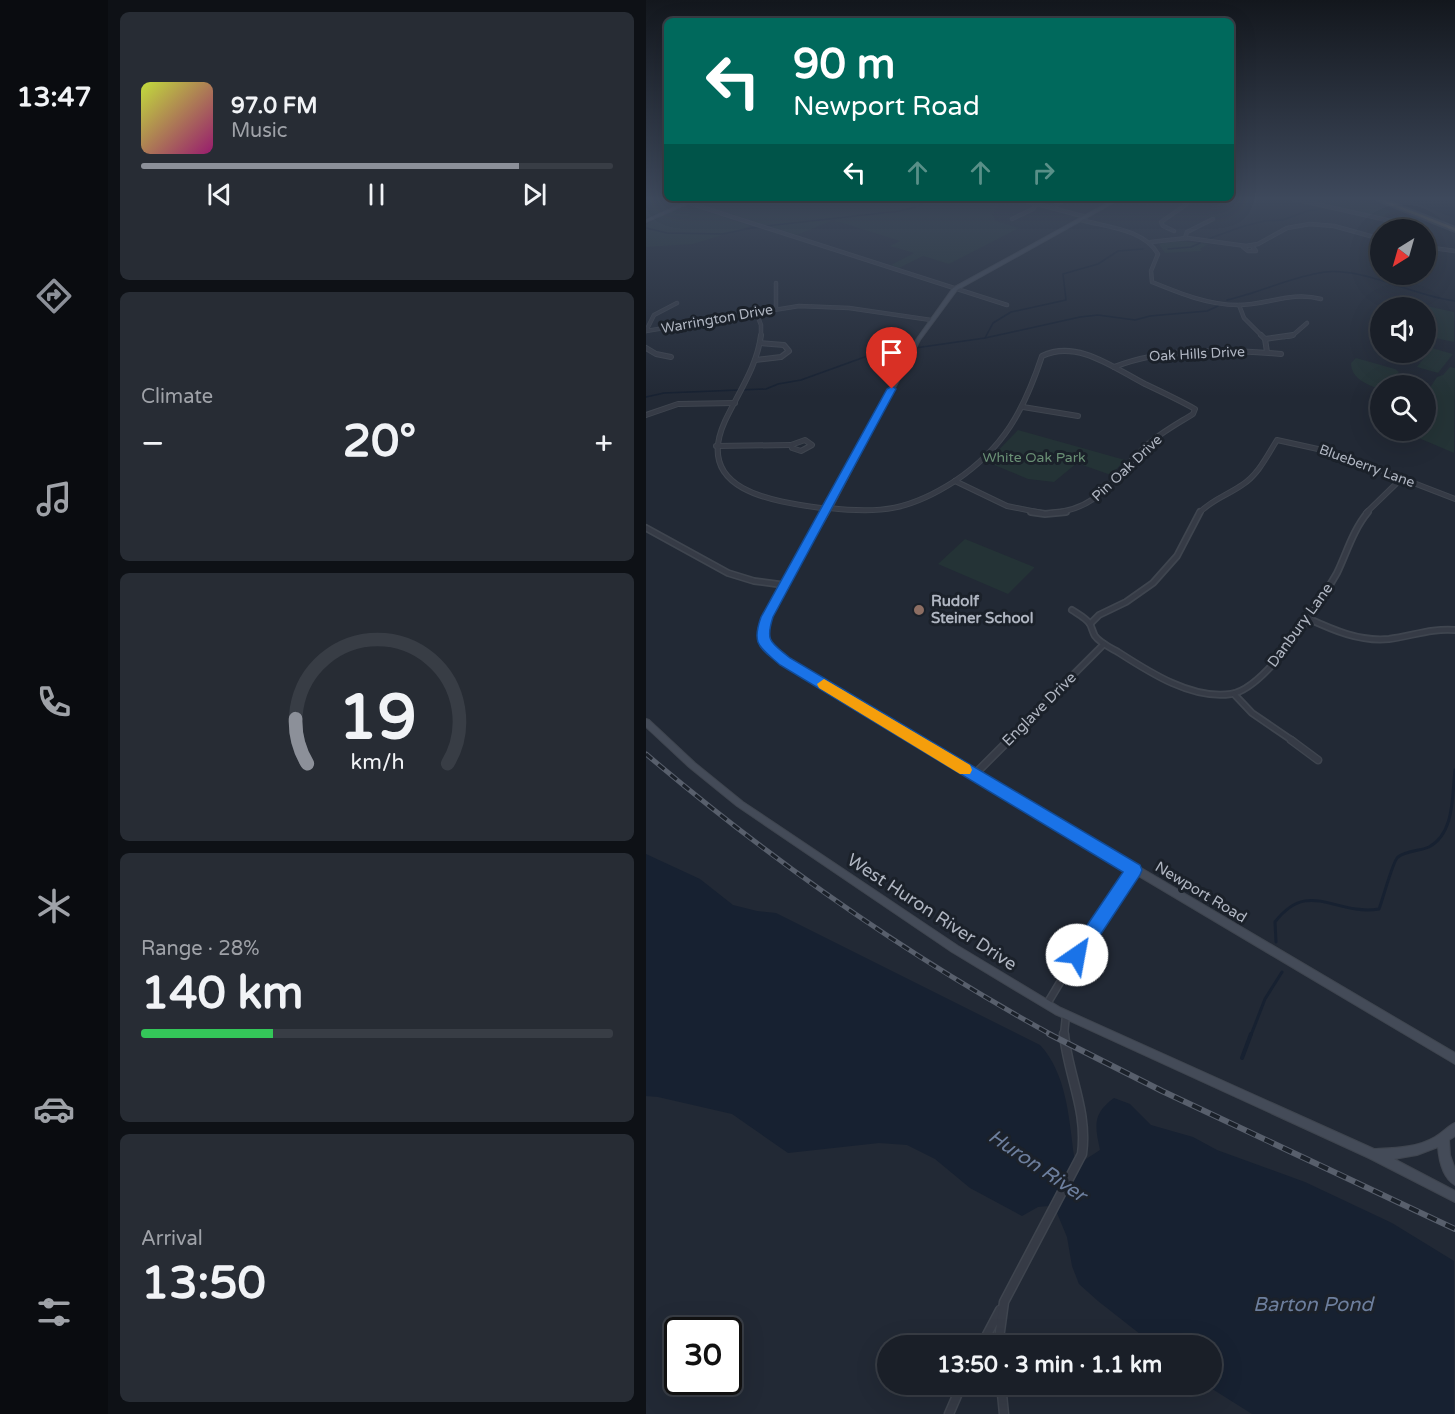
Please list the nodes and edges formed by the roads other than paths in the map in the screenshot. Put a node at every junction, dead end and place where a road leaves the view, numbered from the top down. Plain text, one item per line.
1 (881, 265) edge
2 (999, 265) edge
3 (1153, 265) edge
4 (776, 283) dead end
5 (955, 289) junction
6 (1321, 299) dead end
7 (677, 303) dead end
8 (1007, 305) dead end
9 (1239, 305) junction
10 (776, 308) junction
11 (756, 312) junction
12 (931, 320) junction
13 (1307, 323) dead end
14 (646, 331) edge
15 (1265, 339) junction
16 (760, 343) junction
17 (646, 348) edge
18 (1267, 352) junction
19 (1281, 354) dead end
20 (1042, 356) joint
21 (671, 357) dead end
22 (756, 360) junction
23 (1114, 367) junction
24 (735, 403) junction
25 (1023, 407) junction
26 (646, 415) edge
27 (1078, 416) dead end
28 (792, 445) junction
29 (716, 446) junction
30 (1402, 478) junction
31 (954, 480) junction
32 (1454, 499) edge
33 (828, 508) junction
34 (646, 528) edge
35 (784, 585) junction
36 (1072, 610) dead end
37 (1307, 618) junction
38 (1090, 624) junction
39 (1454, 630) edge
40 (1104, 644) junction
41 (1234, 694) junction
42 (646, 722) edge
43 (1318, 760) dead end
44 (974, 775) junction
45 (1134, 870) junction
46 (1047, 1004) junction
47 (1066, 1015) junction
48 (1454, 1059) edge
49 (1454, 1128) edge
50 (1444, 1139) junction
51 (1373, 1154) junction
52 (1454, 1180) edge
53 (1454, 1197) edge
54 (1004, 1302) junction
55 (987, 1335) edge
56 (1000, 1335) edge
57 (957, 1395) edge
58 (1002, 1395) edge
59 (949, 1414) edge
60 (1004, 1414) edge

1 - 5 street
2 - 5 street, Newport Road
3 - 9 street
4 - 10 street
5 - 8 street
5 - 12 street, Newport Road
6 - 9 street
7 - 14 street
9 - 15 street
10 - 11 street, Warrington Drive
10 - 12 street, Warrington Drive
11 - 14 street, Warrington Drive
11 - 16 street
12 - 33 street, Newport Road
13 - 15 street, Oak Hills Drive
15 - 18 street
16 - 22 street
16 - 22 street
17 - 21 street
18 - 19 street, Oak Hills Drive
18 - 23 street, Oak Hills Drive
20 - 23 street
20 - 25 street
22 - 24 street
23 - 31 street, Pin Oak Drive
24 - 26 street
24 - 29 street
25 - 27 street
25 - 31 street
28 - 28 street
28 - 29 street
29 - 33 street
30 - 32 street, Blueberry Lane
30 - 37 street, Danbury Lane
30 - 38 street, Blueberry Lane
31 - 33 street
33 - 35 street, Newport Road
34 - 35 street
35 - 44 street, Newport Road
36 - 38 street
37 - 39 street
37 - 41 street, Danbury Lane
38 - 40 street
40 - 41 street
40 - 44 street, Englave Drive
41 - 43 street
42 - 46 street, West Huron River Drive
44 - 45 street, Newport Road
45 - 46 street
45 - 48 street, Newport Road
46 - 47 street, West Huron River Drive
47 - 51 street, West Huron River Drive
47 - 54 street
49 - 50 street
50 - 51 street
50 - 52 street
51 - 53 street, West Huron River Drive
54 - 55 street
54 - 56 street
57 - 59 street
58 - 60 street

